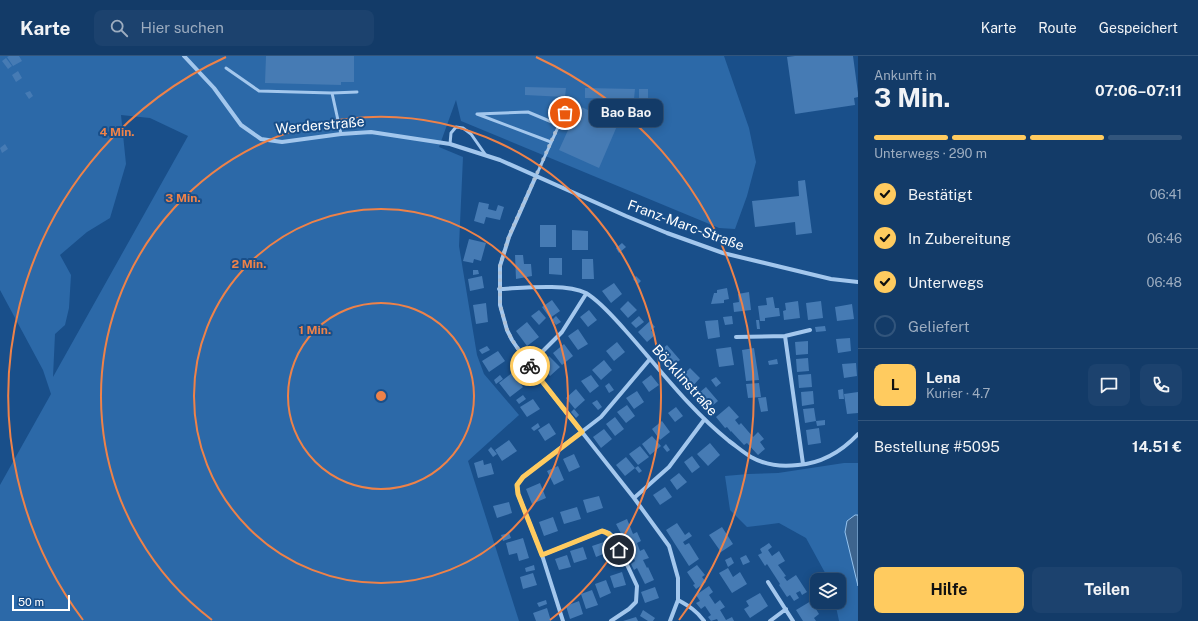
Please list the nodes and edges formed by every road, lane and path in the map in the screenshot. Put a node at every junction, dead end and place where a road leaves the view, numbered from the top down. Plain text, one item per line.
1 (184, 56) edge
2 (226, 68) dead end
3 (357, 92) dead end
4 (332, 94) junction
5 (572, 101) dead end
6 (559, 124) junction
7 (342, 134) junction
8 (551, 142) junction
9 (450, 144) junction
10 (485, 154) junction
11 (536, 176) junction
12 (858, 282) edge
13 (499, 289) junction
14 (586, 294) junction
15 (810, 330) dead end
16 (785, 336) junction
17 (736, 337) dead end
18 (650, 359) junction
19 (529, 365) junction
20 (704, 420) junction
21 (582, 432) junction
22 (858, 434) edge
23 (803, 464) junction
24 (634, 498) junction
25 (542, 555) junction
26 (768, 582) dead end
27 (678, 600) junction
28 (786, 609) junction
29 (563, 621) edge
30 (611, 621) edge
31 (670, 621) edge
32 (704, 621) edge
33 (770, 621) edge
34 (793, 621) edge

1 - 7 street, Werderstraße
2 - 4 lane
3 - 4 lane
4 - 7 lane
5 - 6 lane
6 - 8 lane
6 - 8 lane
7 - 9 street, Werderstraße
8 - 11 lane
9 - 10 street, Werderstraße
9 - 10 lane
10 - 11 street, Werderstraße
11 - 12 street, Franz-Marc-Straße
11 - 13 street
13 - 14 street, Böcklinstraße
13 - 19 street
14 - 18 street, Böcklinstraße
14 - 19 street
15 - 16 street
16 - 17 street
16 - 23 street
18 - 20 street, Böcklinstraße
18 - 21 street
19 - 21 street
20 - 23 street, Böcklinstraße
20 - 24 street
21 - 24 street
21 - 25 street
22 - 23 street, Böcklinstraße
24 - 27 street
25 - 29 street
25 - 30 street
26 - 28 street
27 - 31 street
27 - 32 street
28 - 33 street
28 - 34 street

